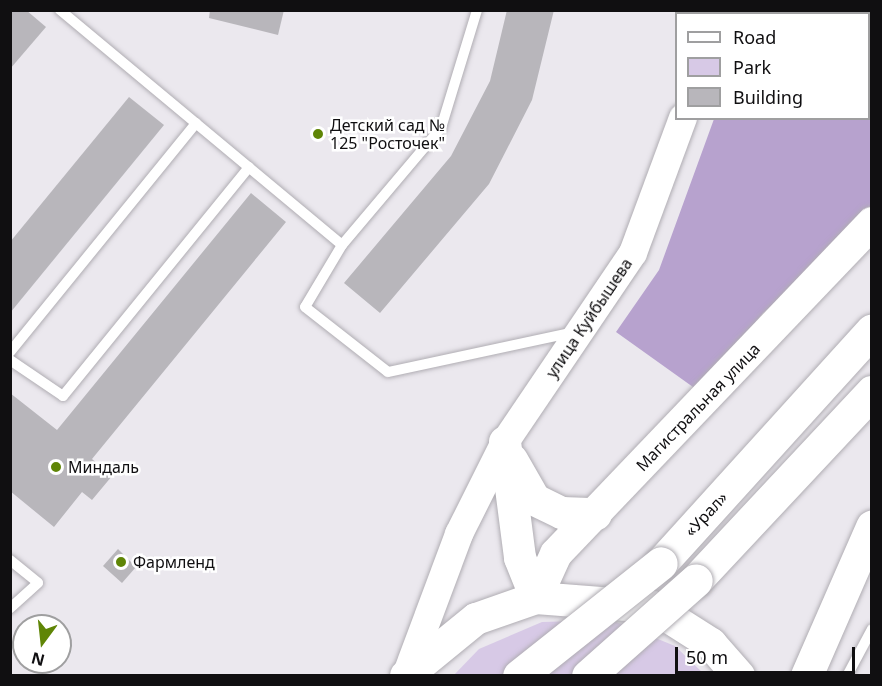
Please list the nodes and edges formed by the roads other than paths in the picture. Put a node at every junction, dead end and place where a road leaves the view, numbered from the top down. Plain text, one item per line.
1 (60, 10) edge
2 (477, 10) edge
3 (682, 120) edge
4 (196, 123) junction
5 (249, 167) junction
6 (872, 222) edge
7 (342, 245) junction
8 (581, 330) junction
9 (872, 330) edge
10 (10, 352) edge
11 (10, 360) edge
12 (872, 392) edge
13 (505, 442) junction
14 (596, 514) junction
15 (872, 527) edge
16 (10, 560) edge
17 (536, 598) junction
18 (10, 608) edge
19 (872, 629) edge
20 (406, 675) edge
21 (519, 675) edge
22 (588, 675) edge
23 (739, 675) edge
24 (807, 675) edge
25 (847, 675) edge

1 - 4 lane
2 - 7 lane
3 - 8 main road, улица Куйбышева
4 - 5 lane
4 - 10 lane
5 - 7 lane
5 - 11 lane
6 - 14 main road, Магистральная улица
7 - 8 lane
8 - 13 main road, улица Куйбышева
9 - 21 highway, «Урал», bridge
12 - 22 highway, bridge
13 - 14 main road
13 - 17 main road
13 - 20 main road, улица Куйбышева
14 - 17 main road, Магистральная улица
15 - 24 main road
16 - 18 lane
17 - 20 main road
17 - 23 main road
19 - 25 lane

